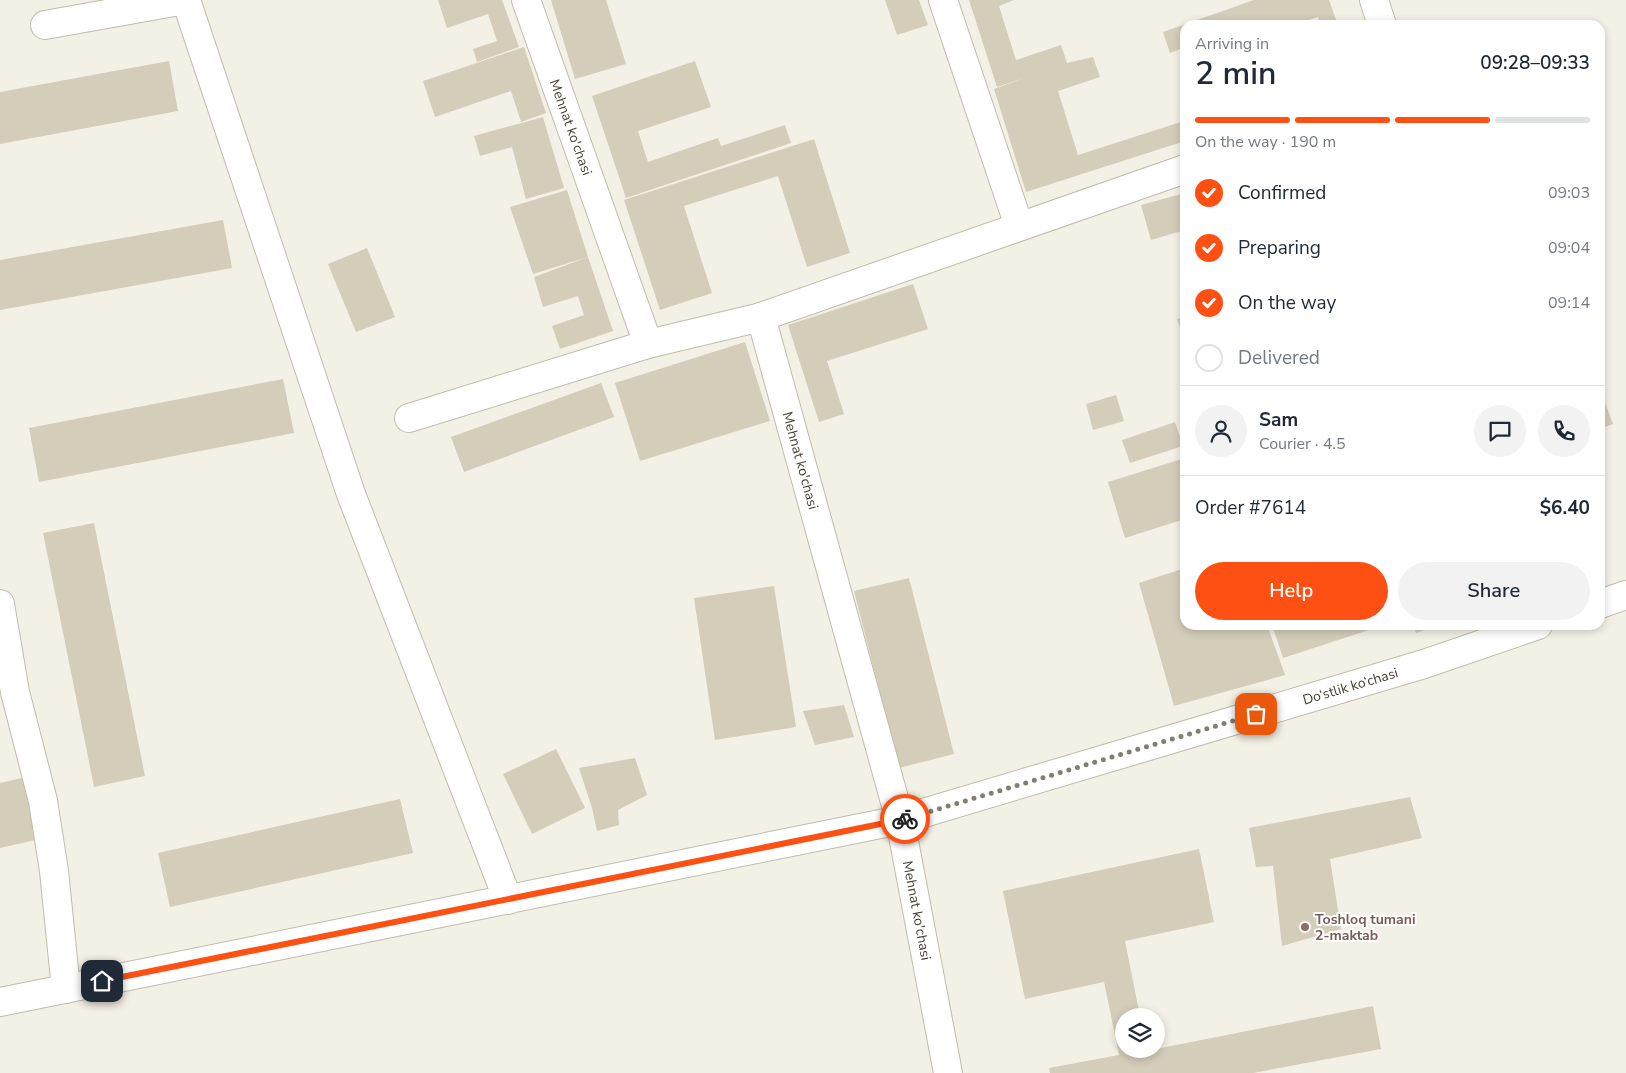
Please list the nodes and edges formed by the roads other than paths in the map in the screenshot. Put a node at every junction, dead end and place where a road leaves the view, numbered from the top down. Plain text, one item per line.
1 (186, 0) edge
2 (526, 0) edge
3 (943, 0) edge
4 (1374, 0) edge
5 (1380, 20) edge
6 (45, 25) dead end
7 (1180, 172) edge
8 (1019, 226) junction
9 (761, 317) junction
10 (648, 344) junction
11 (409, 418) dead end
12 (1626, 595) edge
13 (1605, 602) edge
14 (0, 604) edge
15 (1523, 630) edge
16 (900, 820) junction
17 (508, 900) junction
18 (66, 989) junction
19 (0, 1002) edge
20 (948, 1073) edge

1 - 6 street
1 - 17 street
2 - 10 street, Mehnat ko'chasi
3 - 8 street
4 - 5 street
7 - 8 street
8 - 9 street
9 - 10 street
9 - 16 street, Mehnat ko'chasi
10 - 11 street
12 - 13 street
14 - 18 street
15 - 16 street, Do‘stlik ko‘chasi
16 - 17 street, Do‘stlik ko‘chasi
16 - 20 street, Mehnat ko'chasi
17 - 18 street, Do‘stlik ko‘chasi
18 - 19 street, Do‘stlik ko‘chasi

